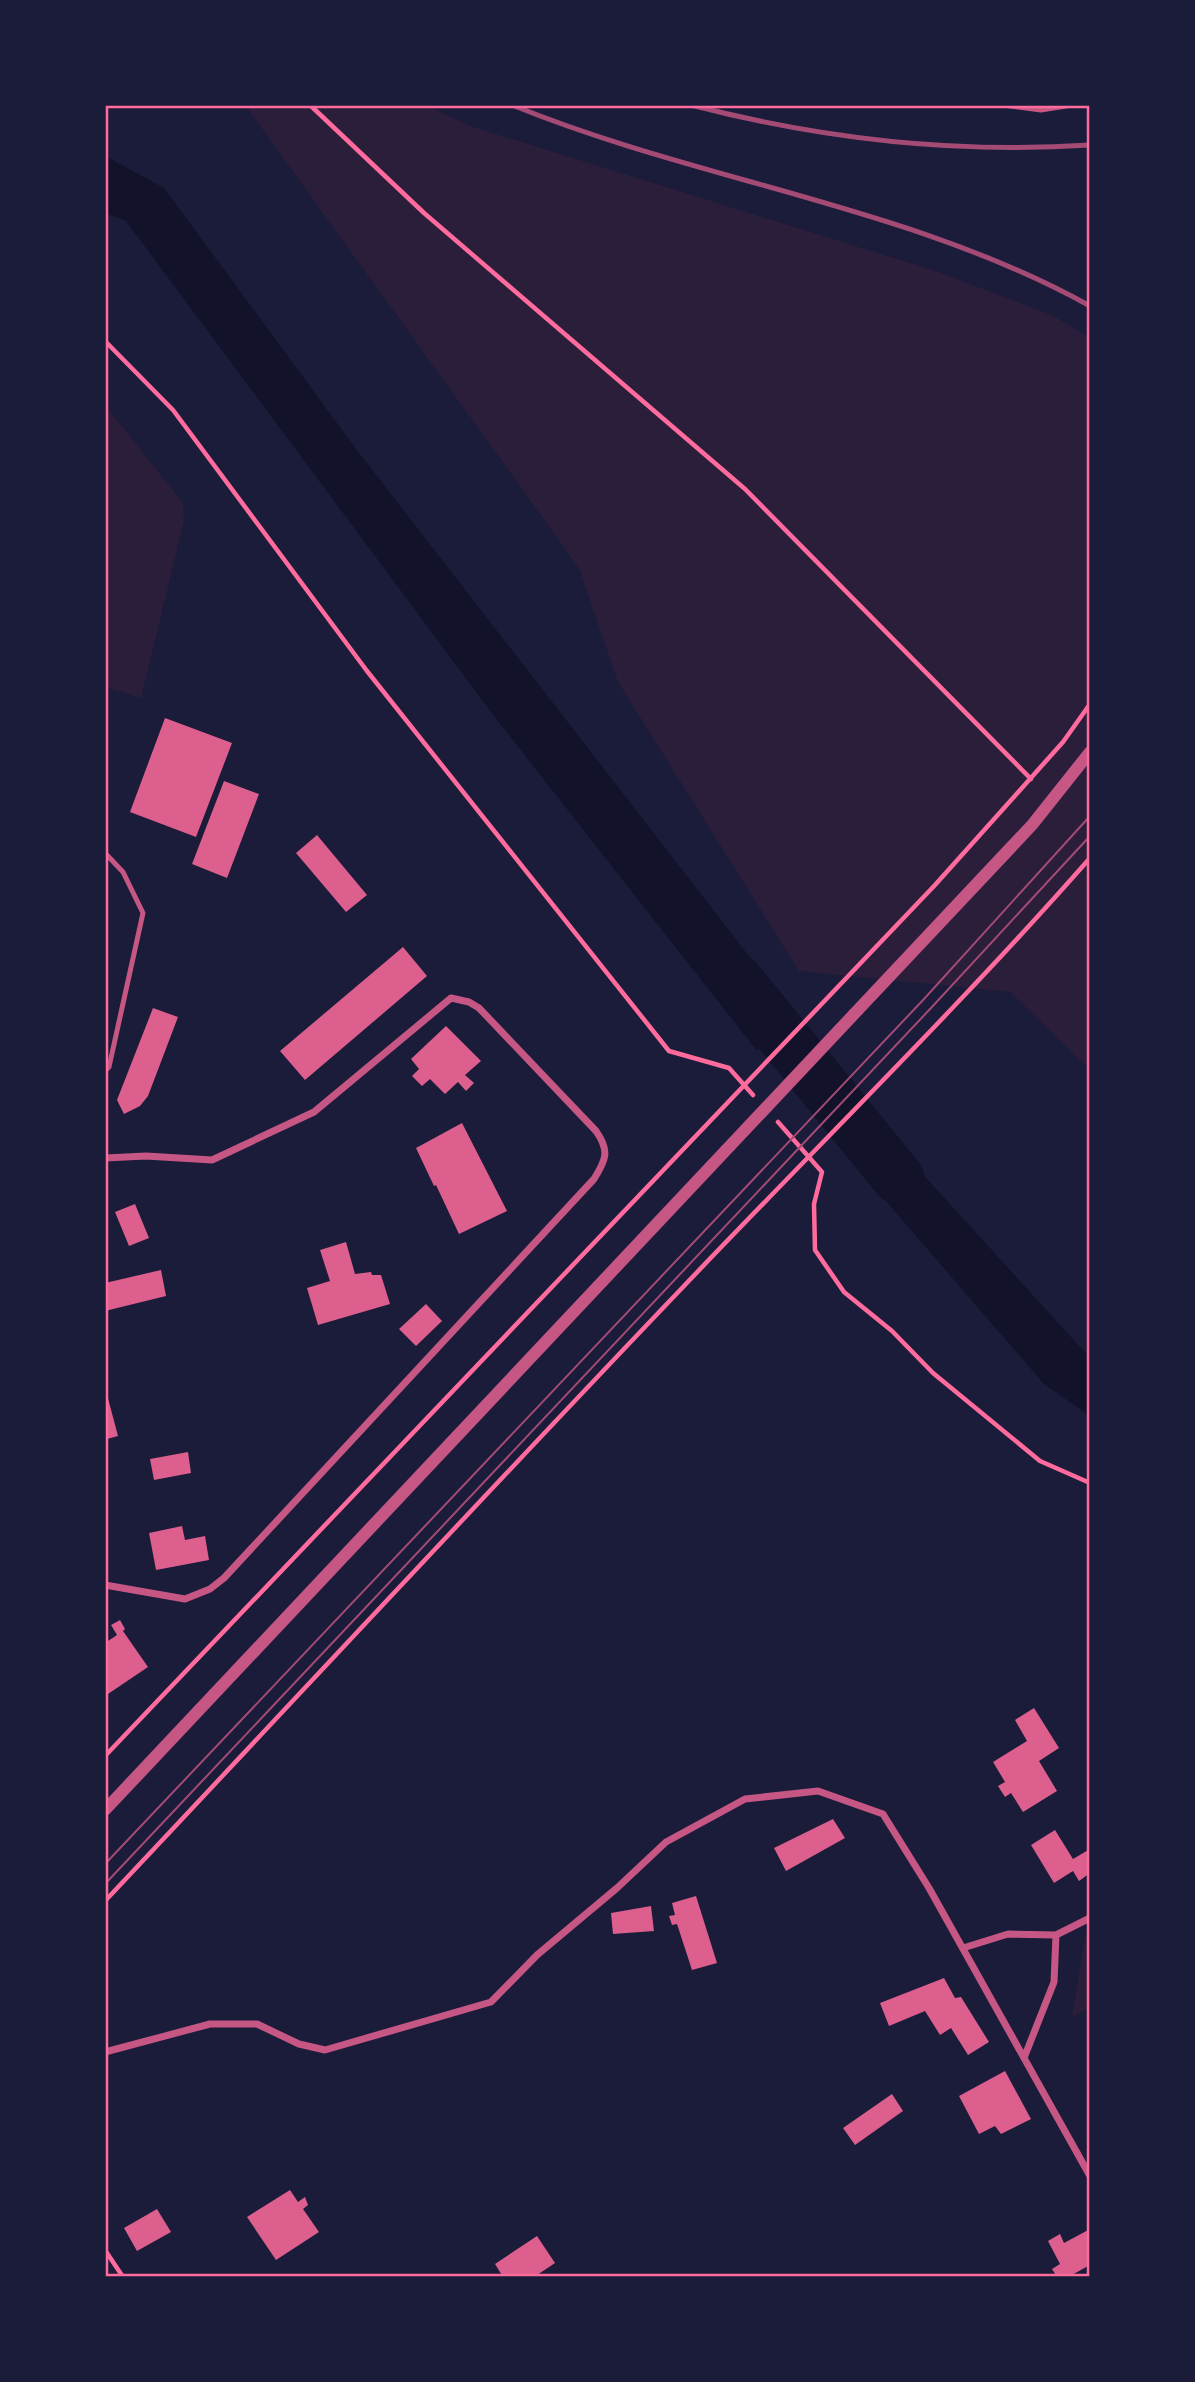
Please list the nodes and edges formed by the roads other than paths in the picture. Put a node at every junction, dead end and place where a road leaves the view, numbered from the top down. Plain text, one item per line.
1 (1003, 105) edge
2 (1072, 105) edge
3 (1090, 752) edge
4 (105, 853) edge
5 (105, 1071) edge
6 (105, 1158) edge
7 (105, 1585) edge
8 (105, 1810) edge
9 (1090, 1918) edge
10 (1056, 1935) junction
11 (963, 1948) junction
12 (105, 2052) edge
13 (1024, 2058) junction
14 (1090, 2176) edge

1 - 2 lane
3 - 8 street
4 - 5 lane
6 - 7 street
9 - 10 street
10 - 11 street
10 - 13 street
11 - 12 street
11 - 13 street
13 - 14 street

